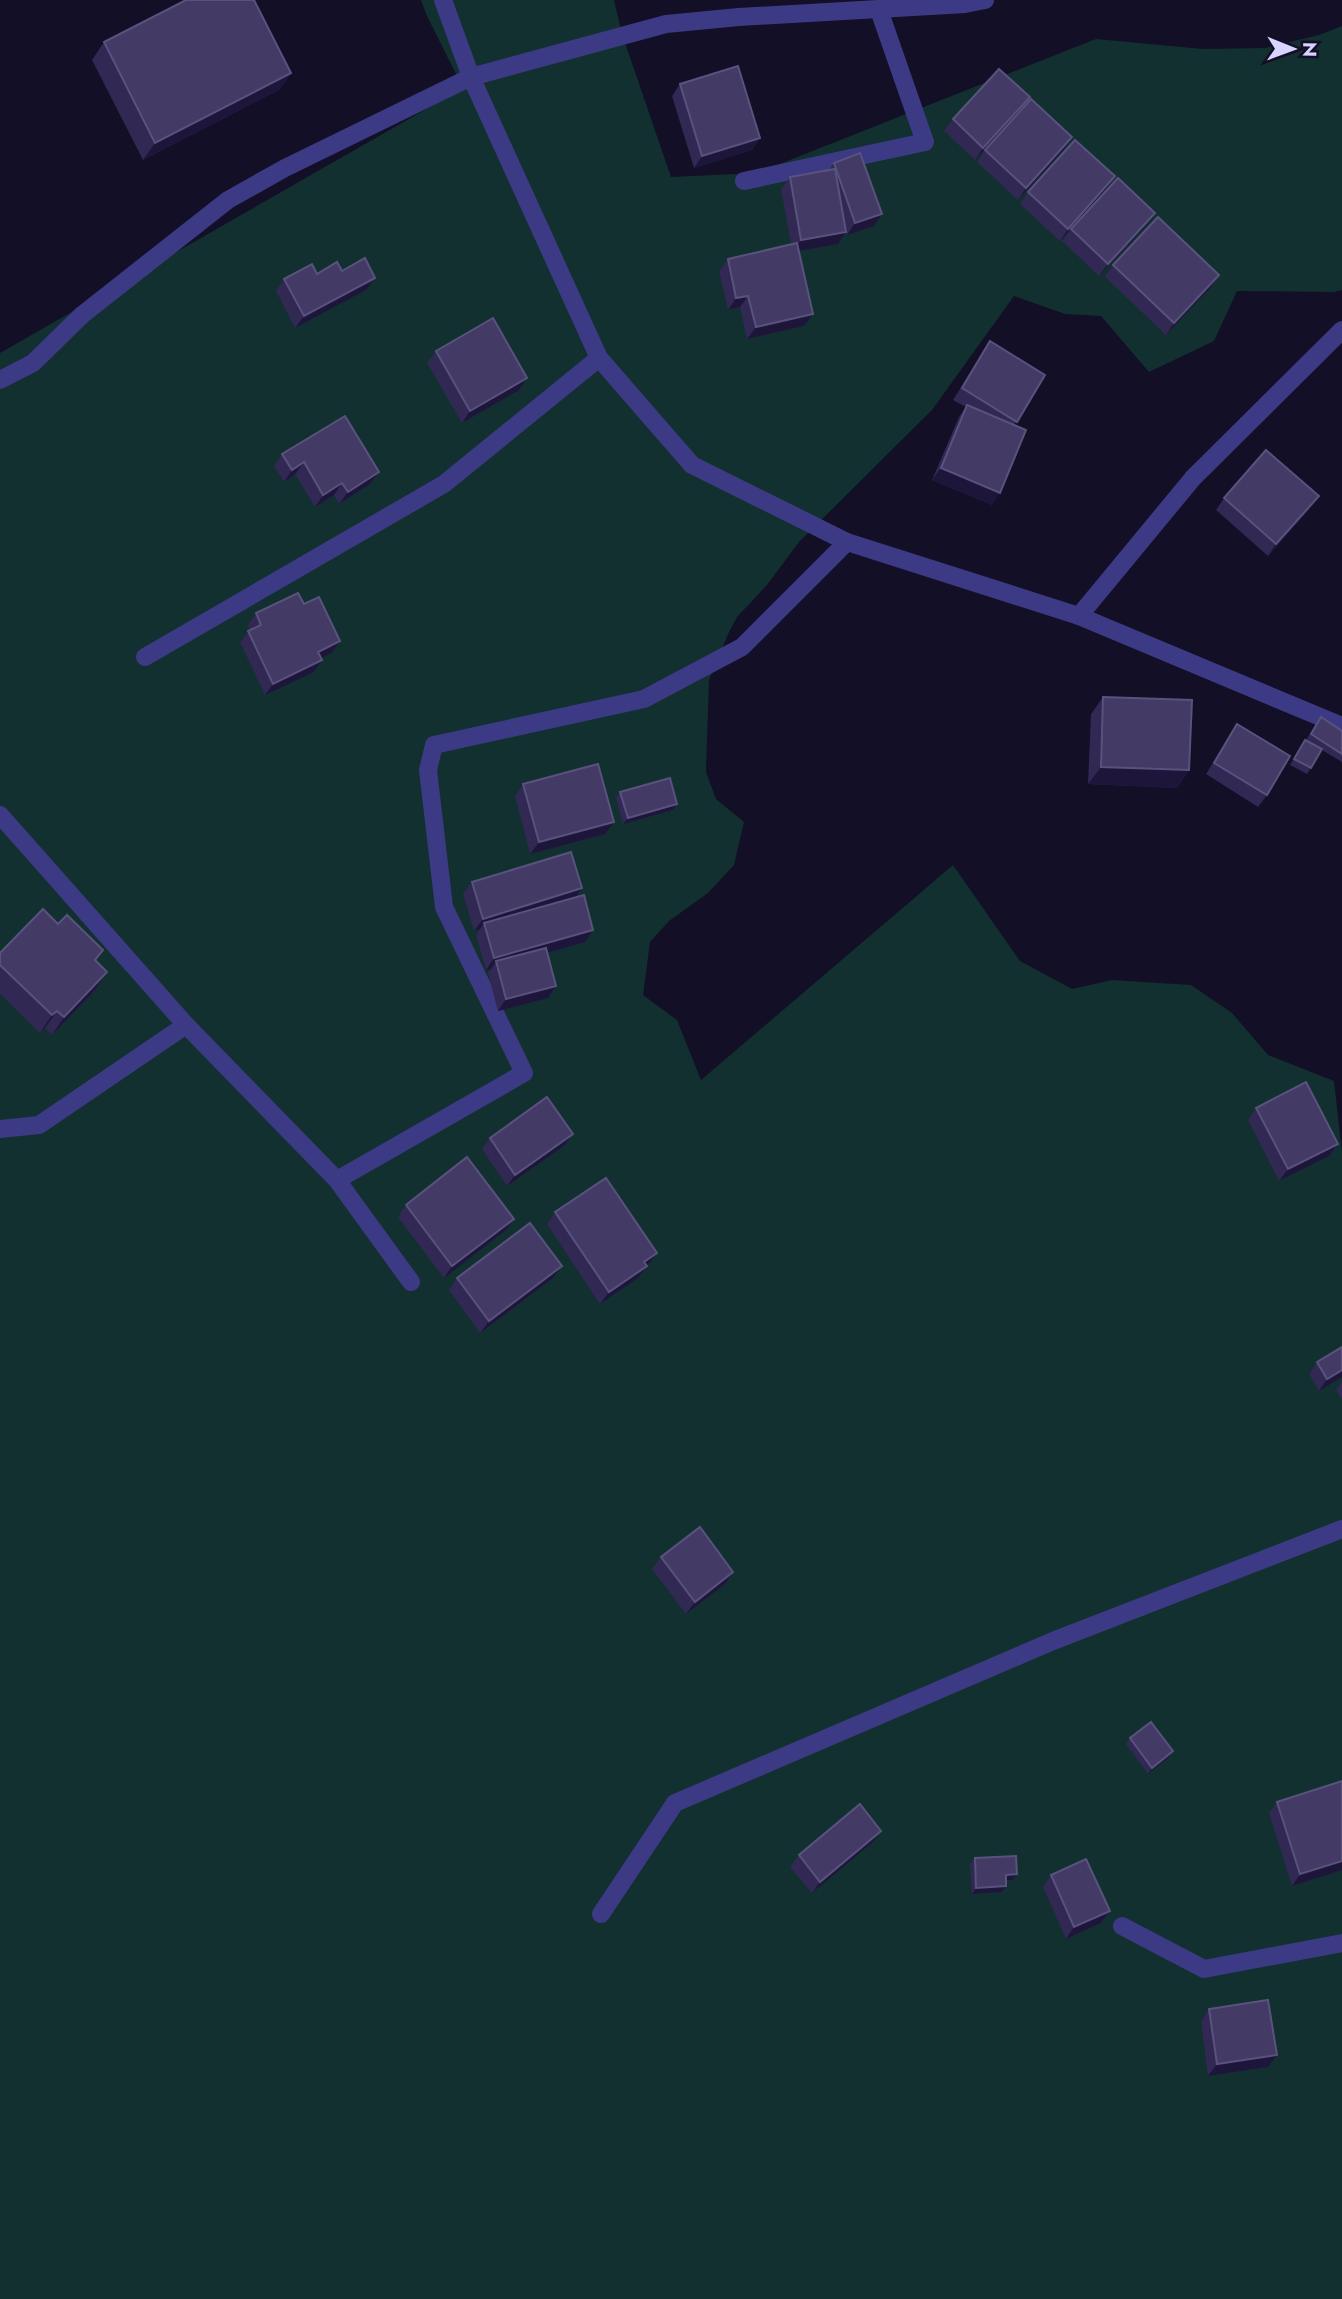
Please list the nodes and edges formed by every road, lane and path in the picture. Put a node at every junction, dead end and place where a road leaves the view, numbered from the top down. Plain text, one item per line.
1 (443, 0) edge
2 (985, 0) edge
3 (813, 7) edge
4 (879, 9) junction
5 (471, 77) junction
6 (744, 181) dead end
7 (1342, 330) edge
8 (599, 358) junction
9 (0, 380) edge
10 (847, 542) junction
11 (1079, 616) junction
12 (145, 657) dead end
13 (1342, 726) edge
14 (0, 816) edge
15 (186, 1025) junction
16 (0, 1129) edge
17 (337, 1180) junction
18 (411, 1282) dead end
19 (1342, 1530) edge
20 (601, 1914) dead end
21 (1122, 1926) dead end
22 (1342, 1943) edge

1 - 5 street
2 - 4 street
3 - 4 street
3 - 5 street
4 - 6 street
5 - 8 street
5 - 9 street
7 - 11 street
8 - 10 street
8 - 12 street
10 - 11 street
10 - 17 street
11 - 13 street
14 - 15 street
15 - 16 street
15 - 17 street
17 - 18 street
19 - 20 street
21 - 22 street

